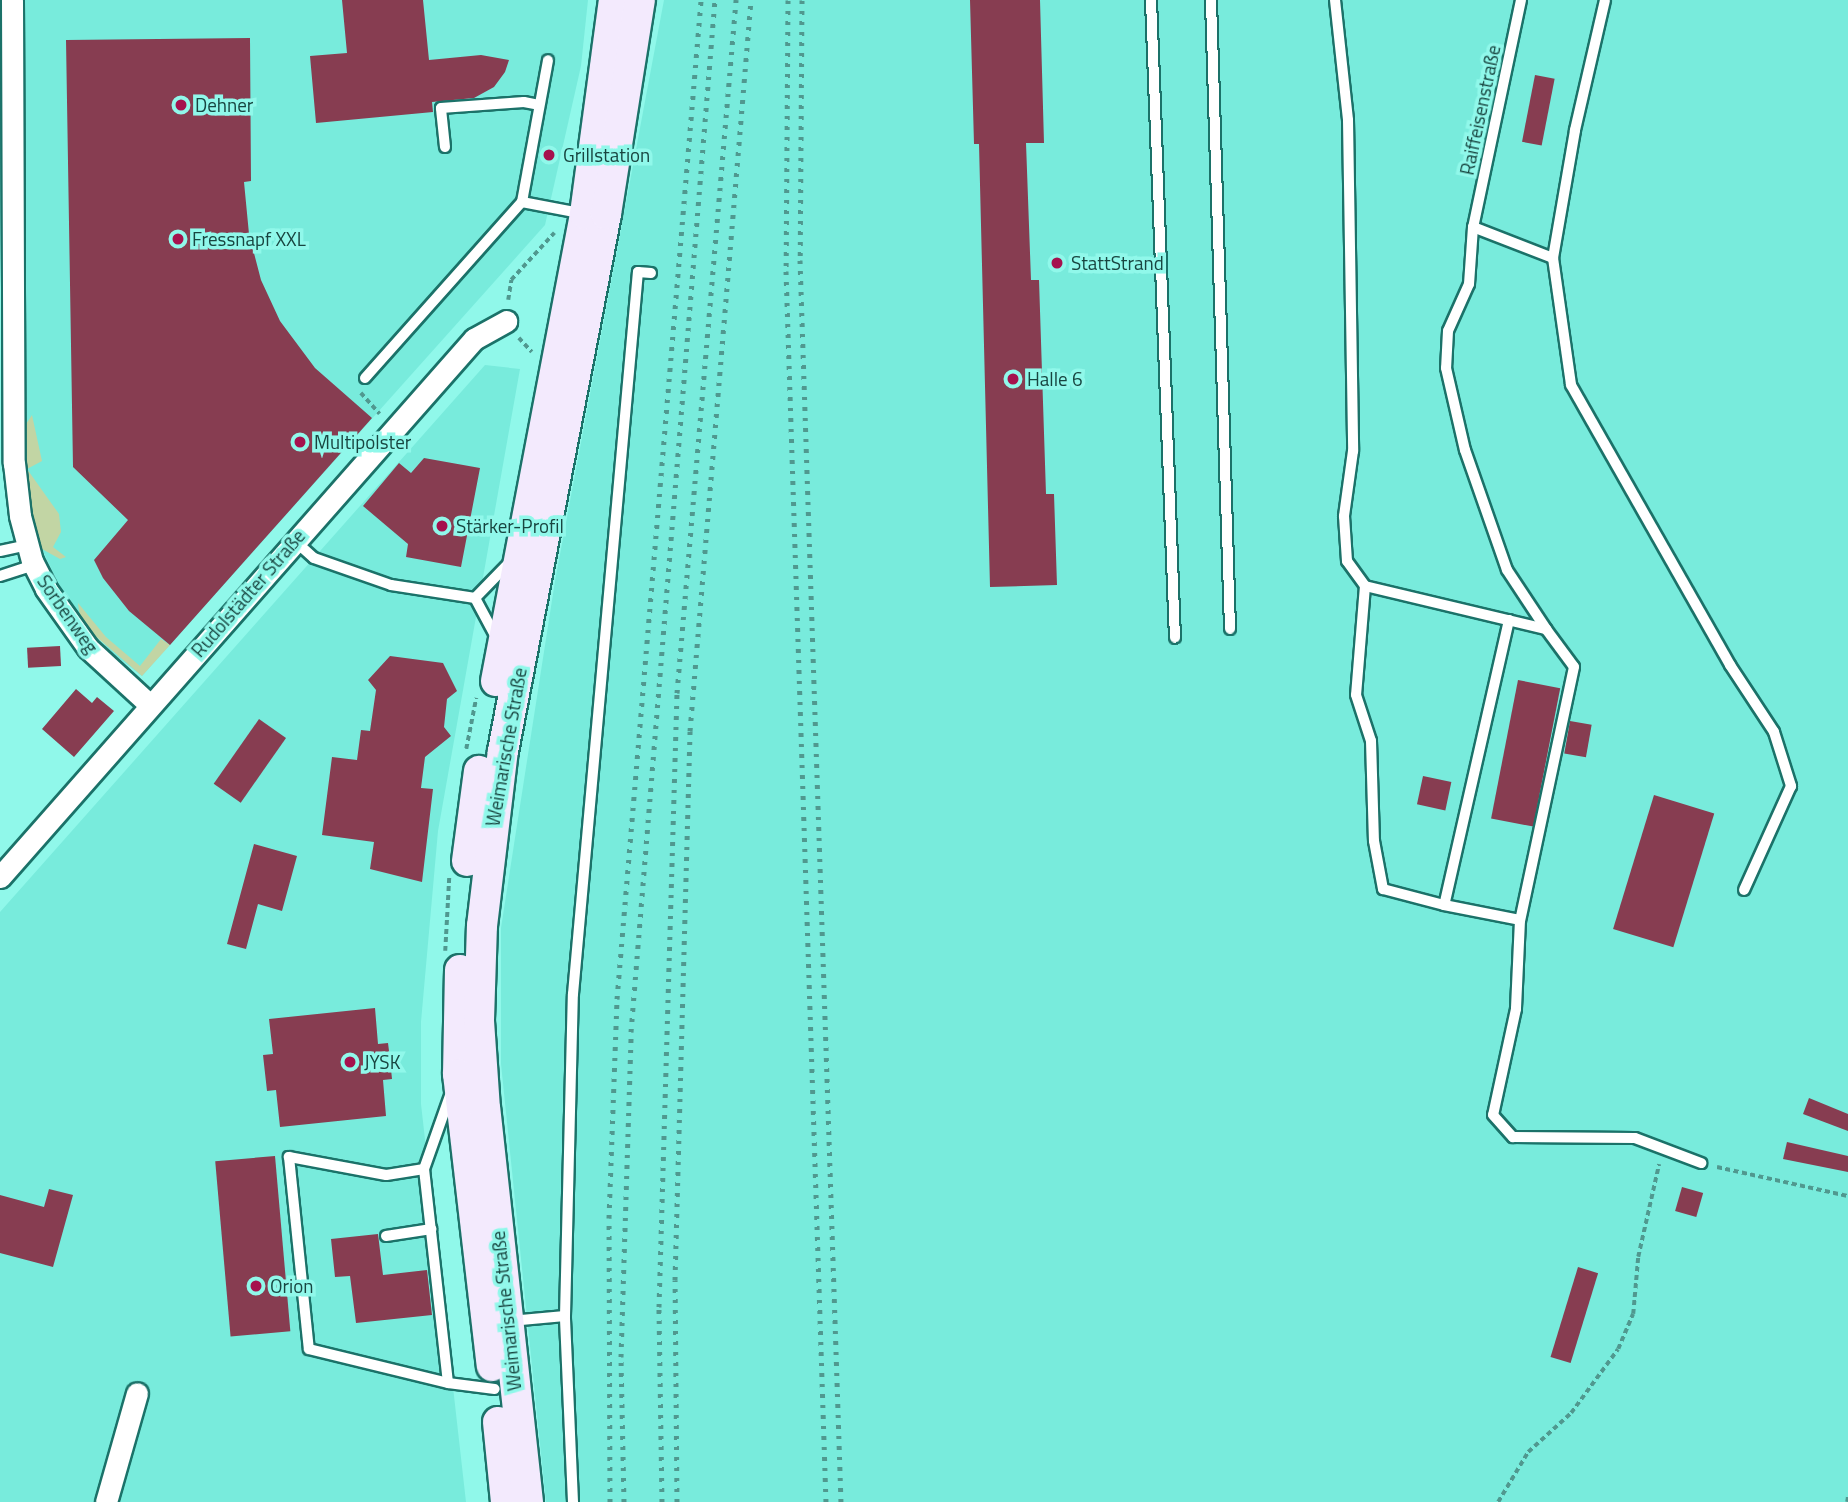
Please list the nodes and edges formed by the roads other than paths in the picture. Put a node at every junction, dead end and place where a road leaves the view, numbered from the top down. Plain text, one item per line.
1 (12, 0) edge
2 (614, 0) edge
3 (640, 0) edge
4 (1151, 0) edge
5 (1211, 0) edge
6 (1335, 0) edge
7 (1521, 0) edge
8 (1605, 0) edge
9 (548, 60) dead end
10 (539, 105) junction
11 (445, 147) dead end
12 (522, 202) junction
13 (585, 214) junction
14 (1473, 227) junction
15 (1553, 258) junction
16 (651, 273) dead end
17 (506, 321) road end
18 (365, 378) dead end
19 (7, 464) edge
20 (295, 541) junction
21 (0, 551) edge
22 (519, 554) junction
23 (31, 555) junction
24 (0, 576) edge
25 (1365, 586) junction
26 (474, 598) junction
27 (1509, 620) junction
28 (1230, 629) dead end
29 (1546, 629) junction
30 (1175, 638) dead end
31 (502, 648) junction
32 (150, 705) junction
33 (0, 877) edge
34 (1744, 890) dead end
35 (1444, 905) junction
36 (1520, 920) junction
37 (458, 1074) junction
38 (1701, 1163) road end
39 (424, 1169) junction
40 (431, 1230) junction
41 (386, 1236) dead end
42 (565, 1316) junction
43 (507, 1321) junction
44 (448, 1383) junction
45 (495, 1388) junction
46 (137, 1392) dead end
47 (106, 1502) edge
48 (506, 1502) edge
49 (528, 1502) edge
50 (573, 1502) edge

1 - 19 street, Sorbenweg
2 - 13 main road, Weimarische Straße
3 - 43 main road, Weimarische Straße
4 - 30 lane
5 - 28 lane
6 - 25 lane
7 - 14 lane, Raiffeisenstraße
8 - 15 lane
9 - 10 lane
10 - 11 lane
10 - 12 lane
12 - 13 lane
12 - 18 lane
13 - 22 main road, Weimarische Straße
14 - 15 lane
14 - 29 lane, Raiffeisenstraße
15 - 34 lane
16 - 42 lane
17 - 20 street, Rudolstädter Straße
19 - 23 street, Sorbenweg
20 - 26 lane
20 - 32 street, Rudolstädter Straße
21 - 23 lane
22 - 26 lane
22 - 31 main road, Weimarische Straße
23 - 24 lane
23 - 32 street, Sorbenweg
25 - 27 lane
25 - 35 lane
26 - 31 lane
27 - 29 lane
27 - 35 lane
29 - 36 lane, Raiffeisenstraße
31 - 37 main road, Weimarische Straße
32 - 33 street, Rudolstädter Straße
35 - 36 lane
36 - 38 lane, Raiffeisenstraße
37 - 39 lane
37 - 45 main road, Weimarische Straße
39 - 40 lane
39 - 44 lane
40 - 41 lane
40 - 44 lane
42 - 43 lane
42 - 50 lane
43 - 49 main road, Weimarische Straße
44 - 45 lane
45 - 48 main road, Weimarische Straße
46 - 47 street

